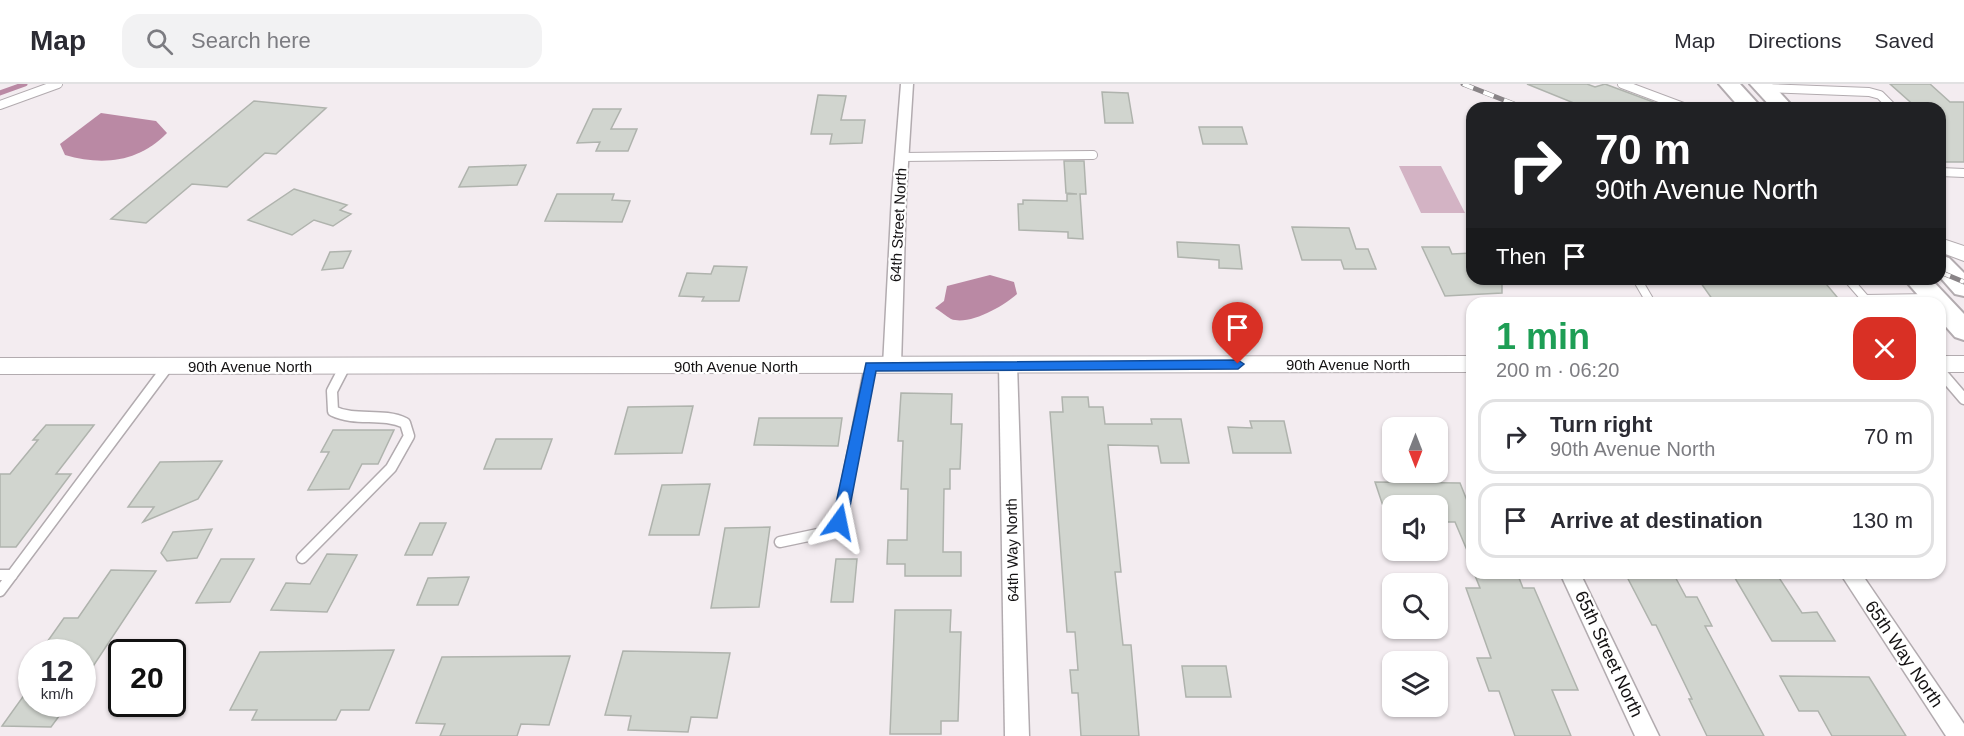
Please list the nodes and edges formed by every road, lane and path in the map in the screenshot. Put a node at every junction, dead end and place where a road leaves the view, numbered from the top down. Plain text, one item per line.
1 (58, 84) edge
2 (907, 84) edge
3 (1622, 84) edge
4 (1729, 84) edge
5 (1762, 86) edge
6 (1670, 102) edge
7 (1746, 102) edge
8 (1778, 102) edge
9 (1887, 102) edge
10 (0, 105) edge
11 (1093, 155) dead end
12 (902, 157) junction
13 (1946, 172) edge
14 (1964, 173) edge
15 (1946, 247) edge
16 (1964, 254) edge
17 (1946, 269) edge
18 (1853, 285) edge
19 (1922, 285) edge
20 (1964, 288) edge
21 (1864, 297) edge
22 (1933, 297) edge
23 (1946, 312) edge
24 (1964, 331) edge
25 (1008, 364) junction
26 (1466, 364) edge
27 (1946, 364) edge
28 (1964, 364) edge
29 (0, 366) edge
30 (168, 366) junction
31 (345, 366) junction
32 (881, 366) junction
33 (1946, 378) edge
34 (1964, 399) edge
35 (780, 542) dead end
36 (302, 558) dead end
37 (0, 575) edge
38 (12, 575) junction
39 (1573, 579) edge
40 (1854, 579) edge
41 (0, 591) edge
42 (1017, 736) edge
43 (1647, 736) edge
44 (1959, 736) edge

1 - 10 lane
2 - 12 street, 64th Street North
3 - 6 lane
4 - 7 main road
5 - 8 main road
5 - 9 lane
11 - 12 lane
12 - 32 street, 64th Street North
13 - 14 lane
15 - 16 street
17 - 20 main road
18 - 21 lane
19 - 22 main road
23 - 24 main road
25 - 26 street, 90th Avenue North
25 - 32 street, 90th Avenue North
25 - 42 street, 64th Way North
27 - 28 street
29 - 30 street, 90th Avenue North
30 - 31 street, 90th Avenue North
30 - 38 lane
31 - 32 street, 90th Avenue North
31 - 36 lane
32 - 35 lane
33 - 34 lane
37 - 38 lane
38 - 41 lane
39 - 43 street, 65th Street North
40 - 44 street, 65th Way North

